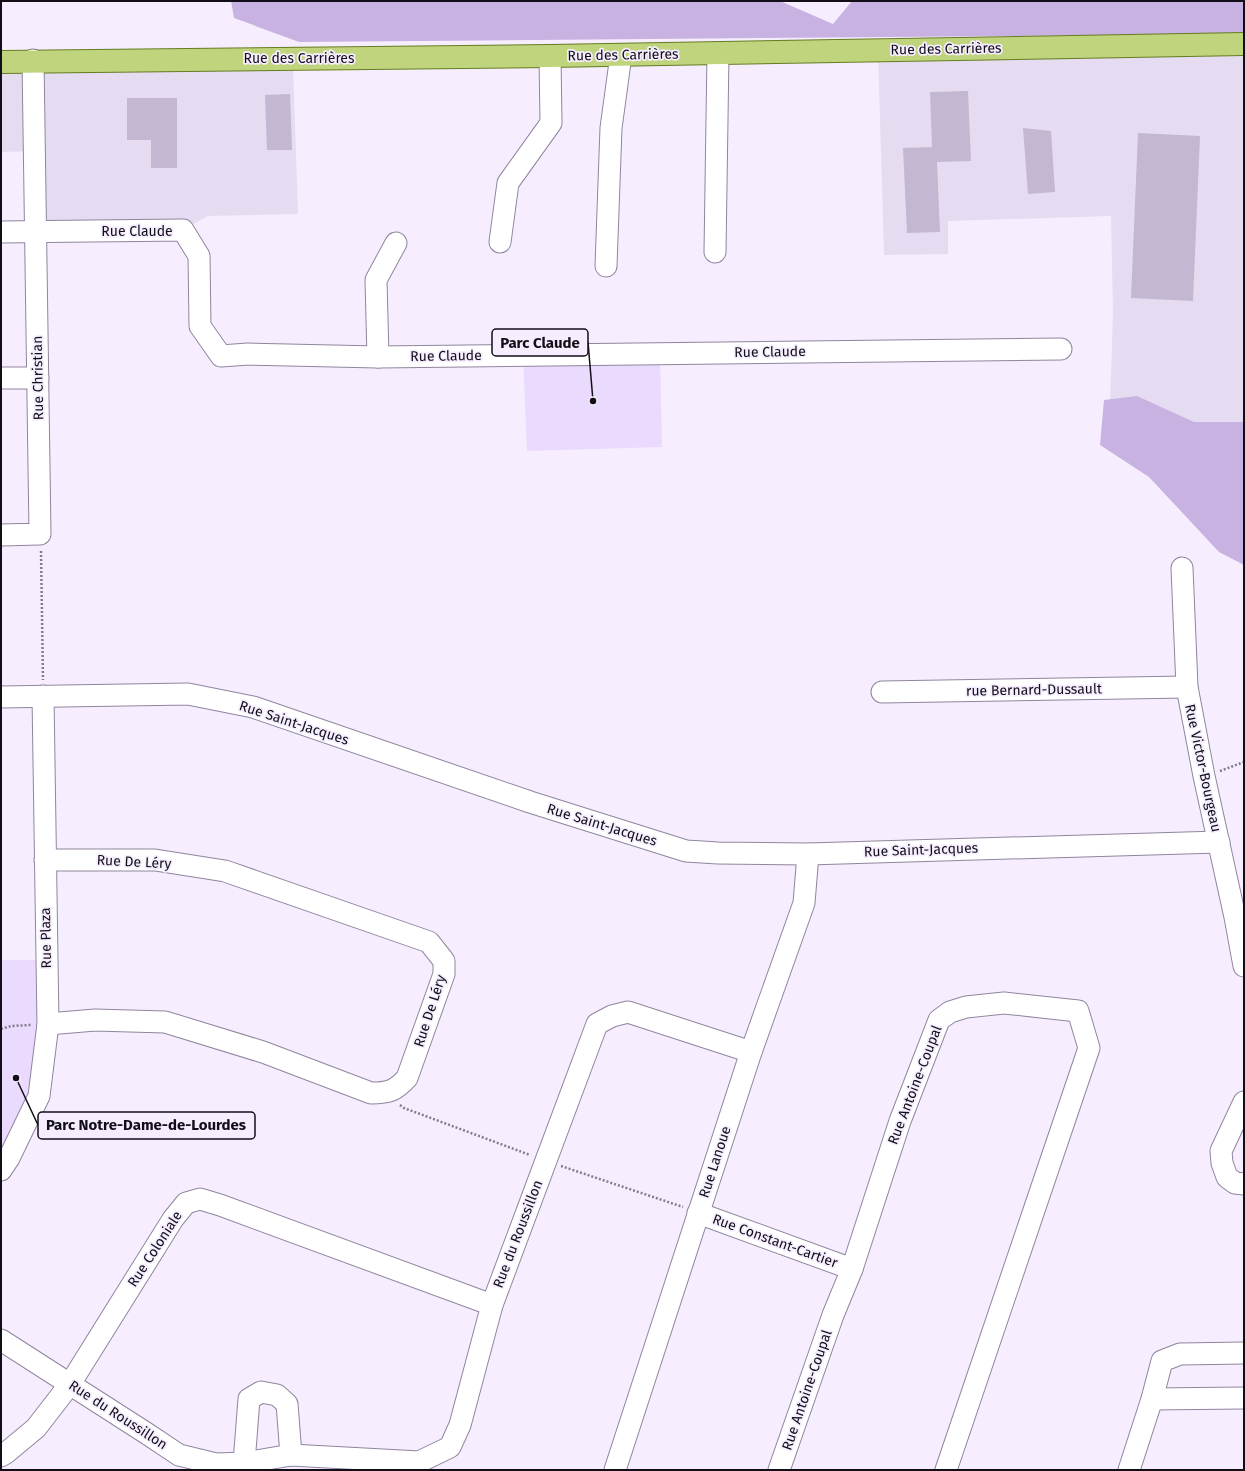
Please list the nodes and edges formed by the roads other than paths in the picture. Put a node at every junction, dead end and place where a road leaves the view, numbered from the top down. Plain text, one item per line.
1 (1244, 44) edge
2 (718, 53) junction
3 (621, 55) junction
4 (550, 56) junction
5 (33, 60) junction
6 (1, 62) edge
7 (36, 231) junction
8 (1, 232) edge
9 (500, 242) dead end
10 (396, 243) dead end
11 (715, 252) dead end
12 (606, 266) dead end
13 (1061, 349) dead end
14 (378, 357) junction
15 (1, 378) edge
16 (38, 378) junction
17 (1, 535) edge
18 (1182, 568) dead end
19 (1186, 687) junction
20 (882, 692) dead end
21 (43, 696) junction
22 (1, 697) edge
23 (1219, 842) junction
24 (808, 854) junction
25 (45, 860) junction
26 (1244, 966) edge
27 (48, 1024) junction
28 (751, 1052) junction
29 (1244, 1102) edge
30 (1, 1170) edge
31 (1244, 1184) edge
32 (698, 1213) junction
33 (852, 1269) junction
34 (492, 1304) junction
35 (1, 1340) edge
36 (1244, 1353) edge
37 (70, 1384) junction
38 (1244, 1398) edge
39 (1152, 1399) junction
40 (291, 1455) junction
41 (1, 1456) edge
42 (244, 1463) junction
43 (616, 1470) edge
44 (779, 1470) edge
45 (946, 1470) edge
46 (1129, 1470) edge

1 - 2 main road, Rue des Carrières
2 - 3 main road, Rue des Carrières
2 - 11 street
3 - 4 main road, Rue des Carrières
3 - 12 street
4 - 5 main road, Rue des Carrières
4 - 9 street
5 - 6 main road, Rue des Carrières
5 - 7 street, Rue Christian
7 - 8 street, Rue Claude
7 - 14 street, Rue Claude
7 - 16 street, Rue Christian
10 - 14 street
13 - 14 street, Rue Claude
15 - 16 street
16 - 17 street, Rue Christian
18 - 19 street, Rue Victor-Bourgeau
19 - 20 street, rue Bernard-Dussault
19 - 23 street, Rue Victor-Bourgeau
21 - 22 street, Rue Saint-Jacques
21 - 24 street, Rue Saint-Jacques
21 - 25 street, Rue Plaza
23 - 24 street, Rue Saint-Jacques
23 - 26 street, Rue Victor-Bourgeau
24 - 28 street, Rue Lanoue
25 - 27 street, Rue Plaza
25 - 27 street, Rue De Léry
27 - 30 street, Rue Plaza
28 - 32 street, Rue Lanoue
28 - 34 street, Rue du Roussillon
29 - 31 street
32 - 33 street, Rue Constant-Cartier
32 - 43 street, Rue Lanoue
33 - 44 street, Rue Antoine-Coupal
33 - 45 street, Rue Antoine-Coupal
34 - 37 street, Rue Coloniale
34 - 40 street, Rue du Roussillon
35 - 37 street, Rue du Roussillon
36 - 39 street
37 - 41 street, Rue Coloniale
37 - 42 street, Rue du Roussillon
38 - 39 street
39 - 46 street
40 - 42 street, Rue du Roussillon
40 - 42 street

